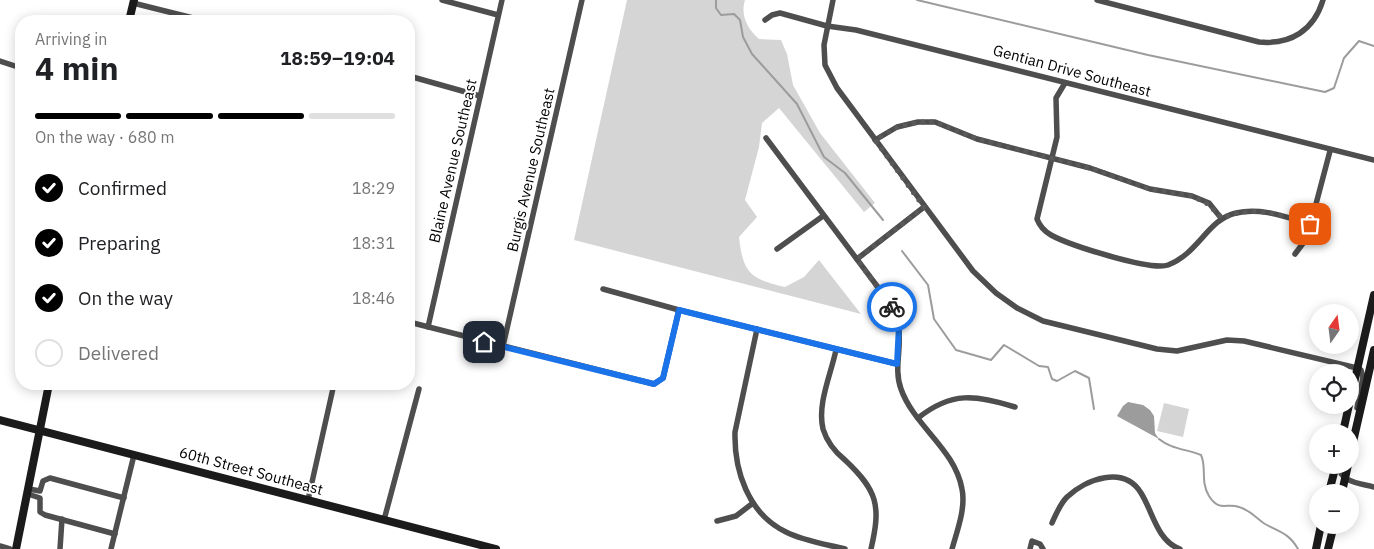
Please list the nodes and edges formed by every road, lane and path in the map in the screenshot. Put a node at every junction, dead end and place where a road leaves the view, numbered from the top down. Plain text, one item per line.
1 (442, 0) edge
2 (502, 0) edge
3 (582, 0) edge
4 (833, 0) edge
5 (1097, 0) edge
6 (1323, 0) edge
7 (133, 2) edge
8 (130, 15) edge
9 (182, 15) edge
10 (498, 15) junction
11 (765, 20) dead end
12 (827, 26) junction
13 (0, 61) edge
14 (15, 66) edge
15 (415, 78) edge
16 (1065, 83) junction
17 (480, 96) junction
18 (766, 138) dead end
19 (875, 140) junction
20 (1330, 151) junction
21 (1051, 158) junction
22 (1374, 160) edge
23 (924, 207) junction
24 (823, 216) junction
25 (1222, 218) junction
26 (1310, 224) junction
27 (777, 249) dead end
28 (1295, 254) dead end
29 (857, 259) junction
30 (604, 289) dead end
31 (1374, 295) edge
32 (679, 310) junction
33 (415, 324) edge
34 (428, 327) junction
35 (757, 329) junction
36 (503, 346) junction
37 (836, 350) junction
38 (1374, 350) edge
39 (897, 364) junction
40 (1340, 364) edge
41 (1358, 364) edge
42 (1359, 369) edge
43 (419, 389) dead end
44 (48, 390) edge
45 (333, 390) edge
46 (1359, 398) edge
47 (1014, 407) dead end
48 (1358, 414) edge
49 (1358, 417) junction
50 (918, 418) junction
51 (0, 420) edge
52 (1357, 424) edge
53 (40, 431) junction
54 (134, 455) junction
55 (1340, 474) edge
56 (1346, 474) edge
57 (1345, 479) junction
58 (1344, 484) edge
59 (1374, 487) edge
60 (29, 491) junction
61 (124, 498) junction
62 (308, 500) junction
63 (753, 503) junction
64 (62, 519) junction
65 (384, 520) junction
66 (717, 521) dead end
67 (1052, 524) dead end
68 (116, 534) junction
69 (1319, 534) edge
70 (0, 546) edge
71 (10, 549) edge
72 (16, 549) edge
73 (60, 549) edge
74 (111, 549) edge
75 (496, 549) edge
76 (845, 549) edge
77 (871, 549) edge
78 (952, 549) edge
79 (1030, 549) edge
80 (1043, 549) edge
81 (1180, 549) edge
82 (1316, 549) edge

1 - 10 street
2 - 10 street, Blaine Avenue Southeast
3 - 36 street, Burgis Avenue Southeast
4 - 12 street
5 - 6 street
7 - 8 main road
7 - 9 street
10 - 17 street, Blaine Avenue Southeast
11 - 12 street, Gentian Drive Southeast
12 - 16 street, Gentian Drive Southeast
12 - 19 street
13 - 14 street
15 - 17 street
16 - 20 street, Gentian Drive Southeast
16 - 21 street
17 - 34 street, Blaine Avenue Southeast
18 - 24 street
19 - 21 street
19 - 23 street
20 - 22 street, Gentian Drive Southeast
20 - 26 street
21 - 25 street
21 - 25 street
23 - 29 street
23 - 40 street
24 - 27 street
24 - 29 street
25 - 26 street
26 - 28 street
29 - 39 street
30 - 32 street
31 - 41 main road
32 - 35 street
32 - 36 street
33 - 34 street
34 - 36 street
35 - 37 street
35 - 63 street
37 - 39 street
37 - 77 street
38 - 49 main road
39 - 50 street
42 - 46 street
43 - 65 street
44 - 53 main road
45 - 62 street
47 - 50 street
48 - 49 street
49 - 52 main road
50 - 78 street
51 - 53 main road, 60th Street Southeast
53 - 54 main road, 60th Street Southeast
53 - 60 main road
54 - 61 street
54 - 62 main road, 60th Street Southeast
55 - 57 street
56 - 57 main road
57 - 58 main road
57 - 59 street
60 - 61 street
60 - 64 street
60 - 72 main road
61 - 68 street
62 - 65 main road, 60th Street Southeast
63 - 66 street
63 - 76 street
64 - 68 street
64 - 73 street
65 - 75 main road, 60th Street Southeast
67 - 81 street
68 - 74 street
69 - 82 main road
70 - 71 street
79 - 80 street

